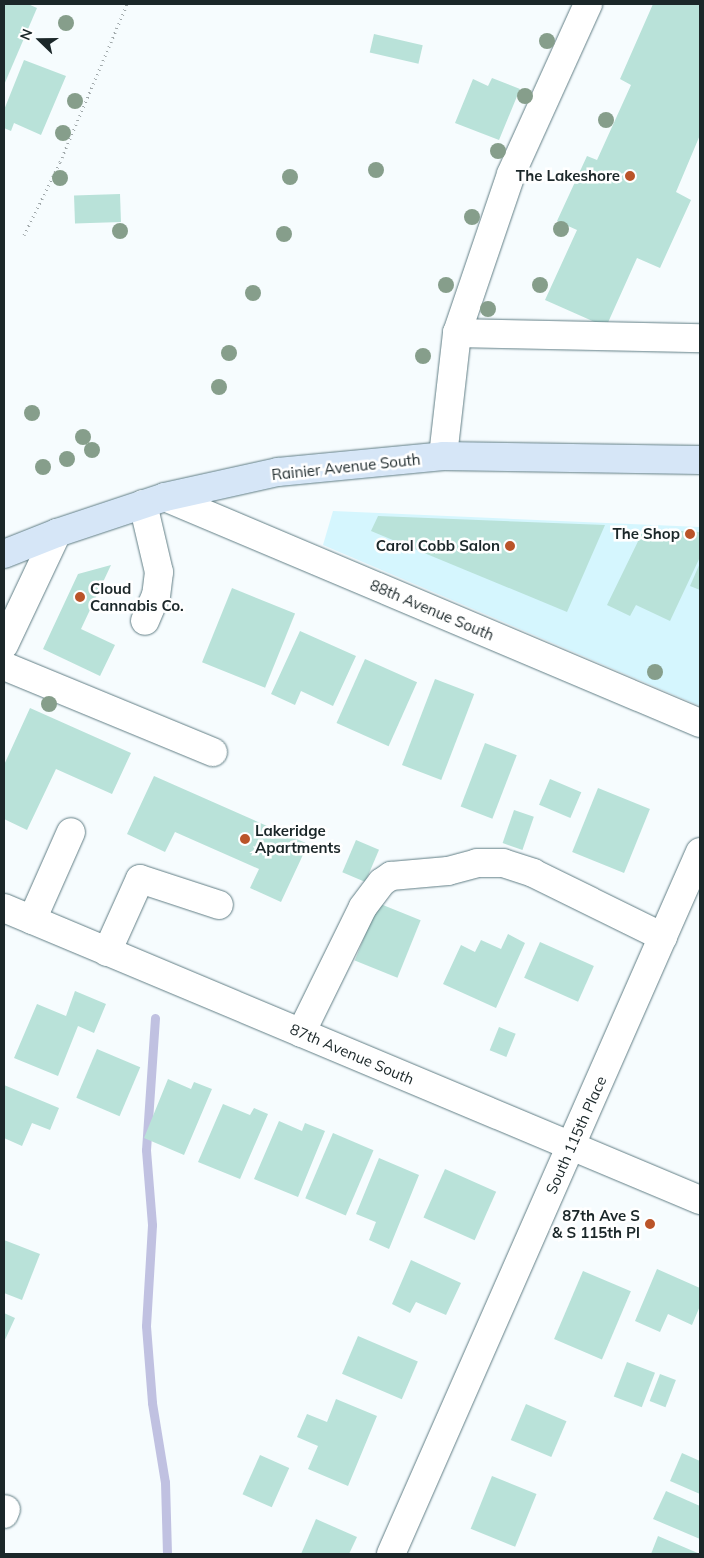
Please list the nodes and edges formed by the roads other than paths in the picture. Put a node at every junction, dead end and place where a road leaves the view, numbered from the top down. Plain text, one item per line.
1 (588, 4) edge
2 (457, 333) junction
3 (700, 338) edge
4 (443, 456) junction
5 (700, 460) edge
6 (154, 500) junction
7 (57, 533) junction
8 (4, 554) edge
9 (145, 621) dead end
10 (4, 644) edge
11 (4, 666) edge
12 (700, 723) edge
13 (214, 752) dead end
14 (71, 832) dead end
15 (700, 852) edge
16 (219, 905) dead end
17 (4, 908) edge
18 (32, 920) junction
19 (664, 937) junction
20 (107, 952) junction
21 (301, 1033) junction
22 (571, 1146) junction
23 (700, 1200) edge
24 (391, 1554) edge

1 - 2 street
2 - 3 street
2 - 4 street
4 - 5 main road, Rainier Avenue South
4 - 6 main road, Rainier Avenue South
6 - 7 main road, Rainier Avenue South
6 - 9 street
6 - 12 street, 88th Avenue South
7 - 8 main road, Rainier Avenue South
7 - 10 street
11 - 13 street
14 - 18 street
15 - 19 street, South 115th Place
16 - 20 street
17 - 18 street, 87th Avenue South
18 - 20 street, 87th Avenue South
19 - 21 street
19 - 22 street, South 115th Place
20 - 21 street, 87th Avenue South
21 - 22 street, 87th Avenue South
22 - 23 street, 87th Avenue South
22 - 24 street, South 115th Place

